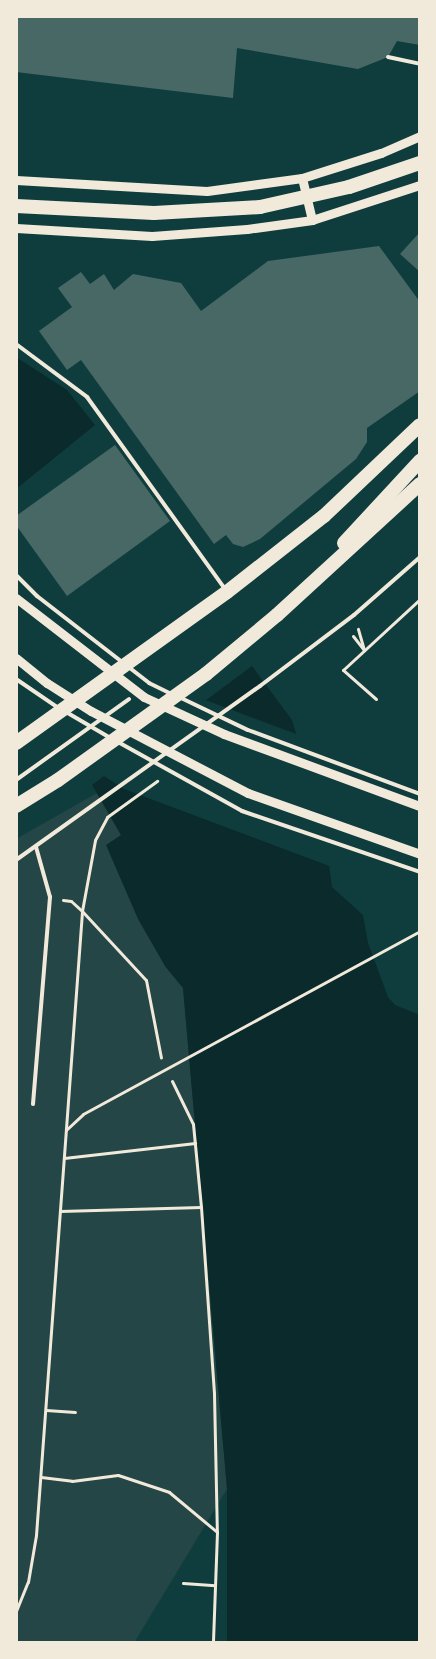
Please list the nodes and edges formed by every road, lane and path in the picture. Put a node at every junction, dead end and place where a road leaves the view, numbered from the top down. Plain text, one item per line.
1 (388, 57) dead end
2 (420, 64) edge
3 (420, 136) edge
4 (420, 163) edge
5 (302, 178) junction
6 (16, 180) edge
7 (420, 185) edge
8 (16, 206) edge
9 (312, 220) junction
10 (16, 228) edge
11 (16, 344) edge
12 (420, 425) edge
13 (420, 461) edge
14 (420, 484) edge
15 (420, 557) edge
16 (16, 575) edge
17 (227, 592) junction
18 (16, 598) edge
19 (420, 599) edge
20 (277, 615) junction
21 (354, 615) junction
22 (353, 635) dead end
23 (364, 650) junction
24 (16, 658) edge
25 (16, 679) edge
26 (129, 699) dead end
27 (376, 699) dead end
28 (16, 743) edge
29 (16, 780) edge
30 (420, 794) edge
31 (16, 806) edge
32 (420, 806) edge
33 (107, 817) dead end
34 (36, 847) junction
35 (420, 854) edge
36 (16, 860) edge
37 (420, 872) edge
38 (50, 897) junction
39 (82, 911) junction
40 (420, 931) edge
41 (161, 1058) dead end
42 (172, 1081) dead end
43 (32, 1104) dead end
44 (66, 1131) junction
45 (195, 1142) junction
46 (64, 1158) junction
47 (201, 1206) junction
48 (60, 1211) junction
49 (46, 1410) junction
50 (75, 1412) dead end
51 (41, 1477) junction
52 (217, 1532) junction
53 (182, 1583) dead end
54 (215, 1585) junction
55 (16, 1611) edge
56 (213, 1643) edge

1 - 2 lane
3 - 5 street
4 - 8 highway
5 - 6 street
5 - 9 street
7 - 9 street
9 - 10 street
11 - 17 lane
12 - 17 highway
13 - 20 highway
14 - 20 highway
15 - 21 lane
16 - 30 lane
17 - 28 highway
18 - 32 street
19 - 23 path
20 - 31 highway
21 - 23 path
21 - 34 lane
22 - 23 path
23 - 27 path
24 - 35 street
25 - 37 lane
26 - 29 lane
33 - 39 path
34 - 36 lane
34 - 38 lane
38 - 39 path
38 - 43 lane
39 - 41 path
39 - 44 path
40 - 44 path
42 - 45 path
44 - 46 path
45 - 46 path
45 - 47 path
46 - 48 path
47 - 48 path
47 - 52 path
48 - 49 path
49 - 50 path
49 - 51 path
51 - 52 path
51 - 55 path
52 - 54 path
53 - 54 path
54 - 56 path

